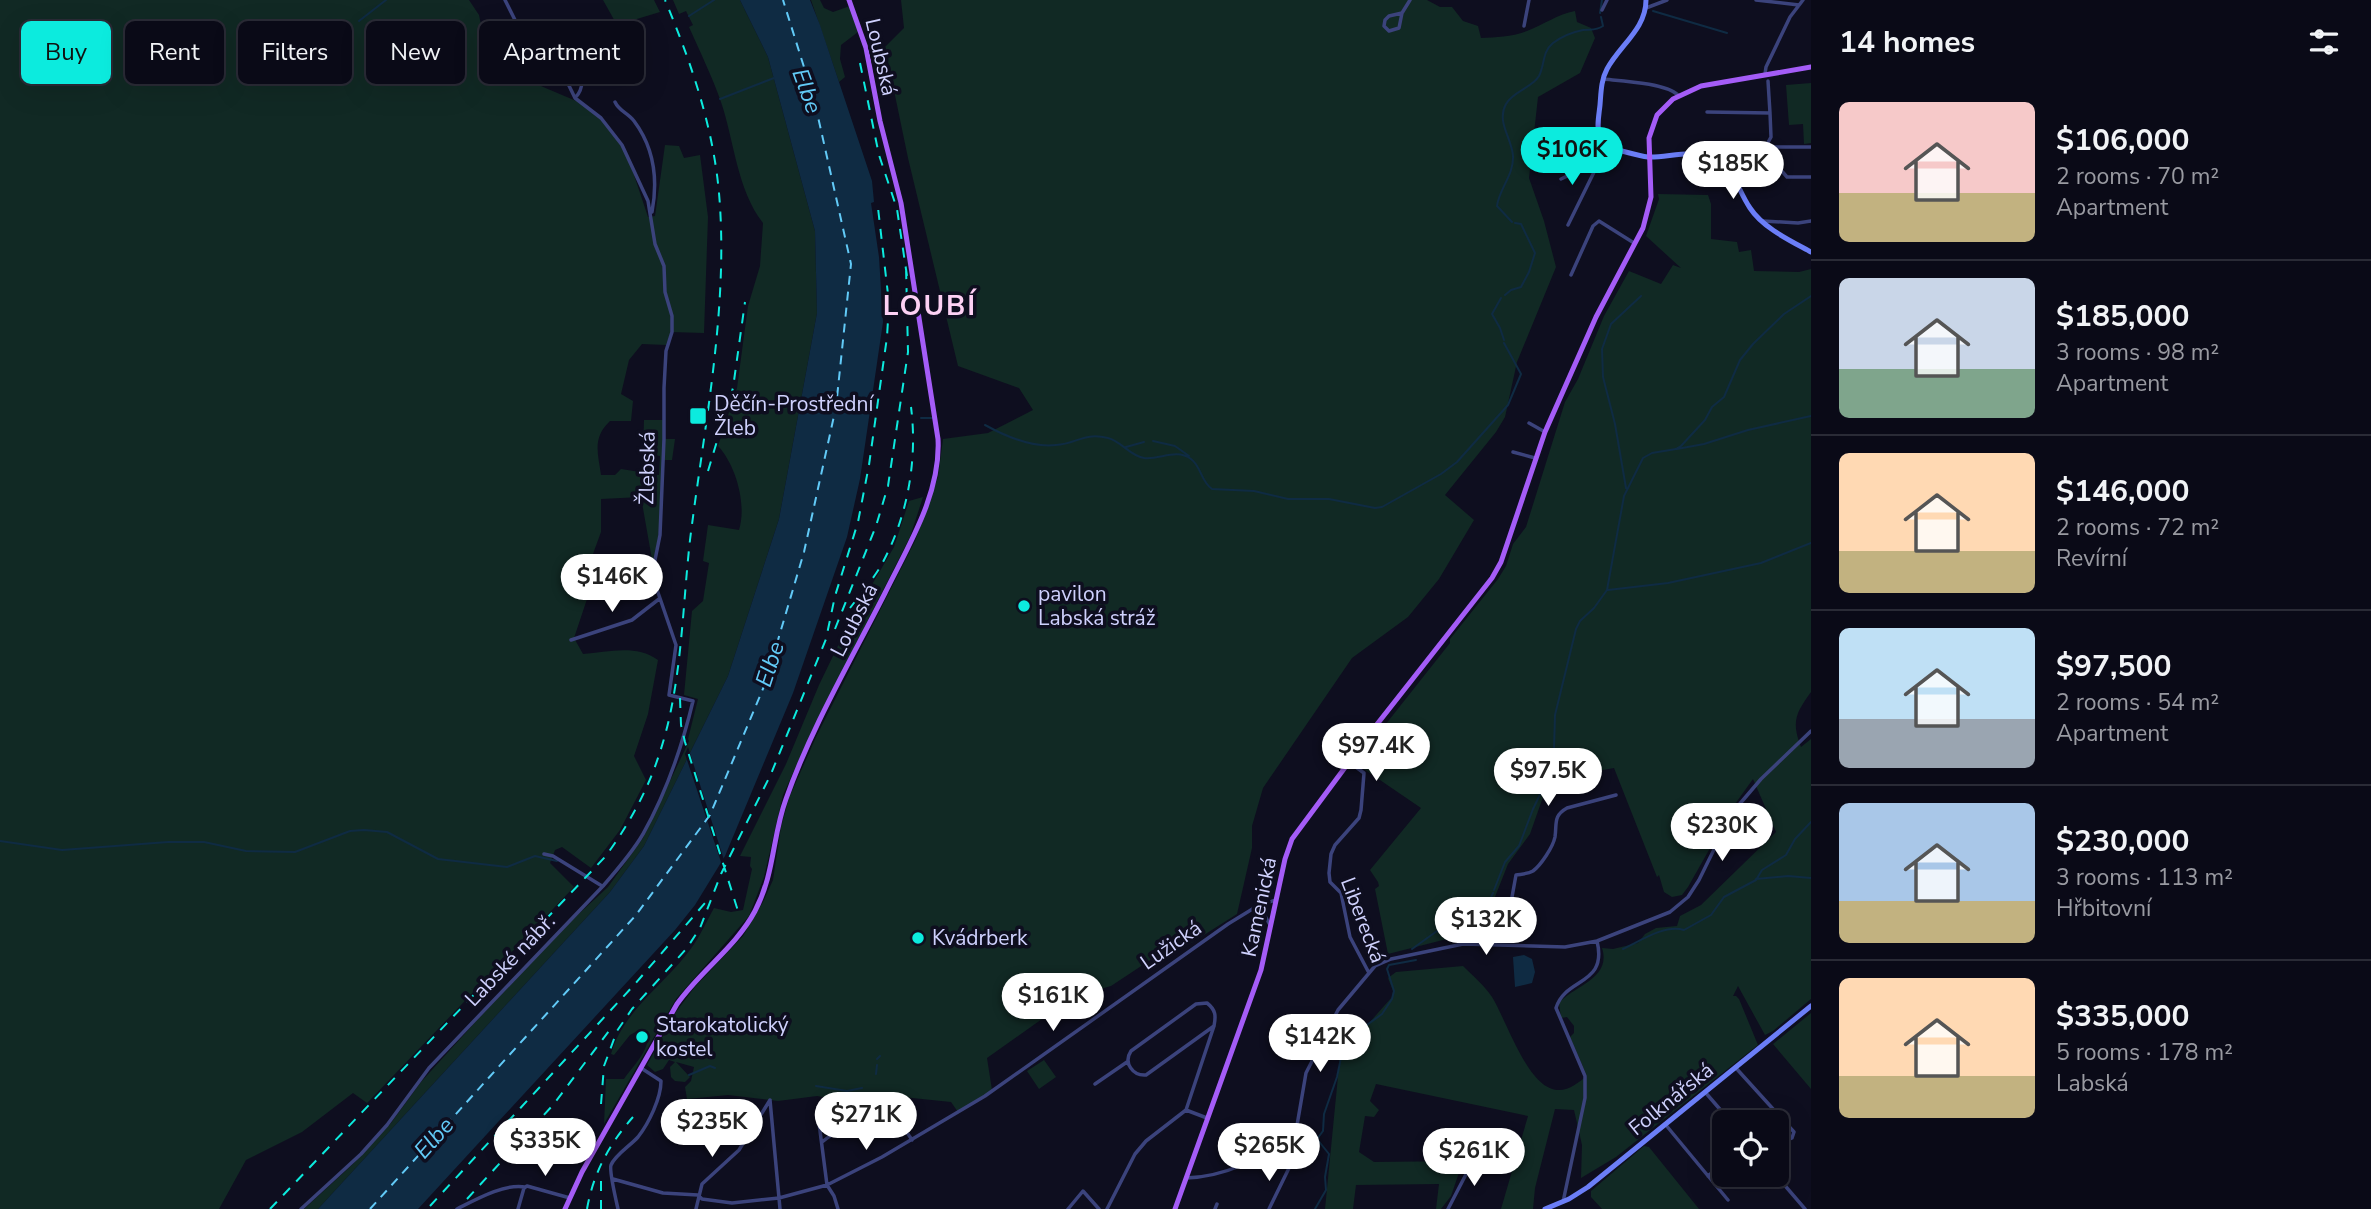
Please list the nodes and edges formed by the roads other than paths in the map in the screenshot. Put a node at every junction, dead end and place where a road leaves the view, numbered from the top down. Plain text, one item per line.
1 (505, 0) edge
2 (849, 0) edge
3 (1410, 0) edge
4 (1529, 0) edge
5 (1606, 0) edge
6 (1646, 0) edge
7 (1667, 0) edge
8 (1756, 0) edge
9 (1803, 0) edge
10 (1799, 5) junction
11 (1646, 9) junction
12 (1602, 10) dead end
13 (1402, 13) junction
14 (1524, 26) dead end
15 (1811, 67) edge
16 (1765, 74) junction
17 (1603, 79) junction
18 (1768, 81) dead end
19 (582, 84) edge
20 (1678, 95) junction
21 (575, 97) junction
22 (615, 102) dead end
23 (1707, 112) dead end
24 (1770, 113) junction
25 (1601, 139) junction
26 (1811, 146) edge
27 (1765, 148) junction
28 (1596, 152) junction
29 (1698, 154) junction
30 (1648, 157) junction
31 (1811, 177) edge
32 (1561, 178) dead end
33 (651, 215) junction
34 (1763, 221) junction
35 (1811, 221) edge
36 (1568, 225) dead end
37 (1636, 244) junction
38 (1811, 252) edge
39 (1571, 275) dead end
40 (1530, 423) dead end
41 (1545, 432) junction
42 (1513, 452) dead end
43 (1535, 458) junction
44 (659, 599) junction
45 (571, 640) dead end
46 (694, 701) joint
47 (1811, 731) edge
48 (1349, 762) junction
49 (1616, 795) dead end
50 (544, 854) dead end
51 (603, 886) junction
52 (1276, 900) junction
53 (1259, 905) junction
54 (1271, 926) junction
55 (1597, 941) junction
56 (1494, 945) junction
57 (1369, 973) junction
58 (1811, 1006) edge
59 (1214, 1026) junction
60 (1128, 1062) junction
61 (1735, 1067) junction
62 (641, 1068) junction
63 (1096, 1084) dead end
64 (1705, 1092) junction
65 (1186, 1110) junction
66 (1721, 1110) edge
67 (1774, 1110) edge
68 (1208, 1118) junction
69 (819, 1123) dead end
70 (1665, 1124) junction
71 (1295, 1136) junction
72 (912, 1140) junction
73 (822, 1142) junction
74 (1475, 1157) dead end
75 (1712, 1172) edge
76 (1708, 1176) junction
77 (1186, 1178) junction
78 (613, 1179) junction
79 (827, 1185) junction
80 (524, 1187) junction
81 (1786, 1187) edge
82 (698, 1195) junction
83 (570, 1198) junction
84 (779, 1198) junction
85 (1728, 1200) dead end
86 (1562, 1202) junction
87 (301, 1209) edge
88 (457, 1209) edge
89 (518, 1209) edge
90 (565, 1209) edge
91 (618, 1209) edge
92 (696, 1209) edge
93 (780, 1209) edge
94 (838, 1209) edge
95 (1068, 1209) edge
96 (1100, 1209) edge
97 (1107, 1209) edge
98 (1175, 1209) edge
99 (1269, 1209) edge
100 (1448, 1209) edge
101 (1545, 1209) edge
102 (1805, 1209) edge

1 - 21 street, Žlebská
2 - 62 main road, Loubská
3 - 13 street
4 - 14 street
5 - 12 street
6 - 11 street
7 - 11 street
8 - 10 street
9 - 10 street
10 - 16 street
11 - 17 street
13 - 13 street
15 - 16 main road
16 - 20 main road
17 - 20 street
17 - 25 street
18 - 24 street
19 - 21 street
20 - 30 main road, Kamenická
21 - 33 street, Žlebská
22 - 33 street, Žlebská
23 - 24 street
24 - 27 street
25 - 28 street
25 - 30 street
26 - 27 street
27 - 29 street
27 - 31 street
28 - 32 street
28 - 36 street
29 - 30 street
29 - 34 street
30 - 37 main road, Kamenická
33 - 44 street, Žlebská
34 - 35 street
34 - 38 street
37 - 39 street
37 - 41 main road, Kamenická
40 - 41 street
41 - 43 main road, Kamenická
42 - 43 street
43 - 48 main road, Kamenická
44 - 45 street
44 - 46 street, Žlebská
46 - 51 street, Labské nábř.
47 - 55 street
48 - 52 main road, Kamenická
48 - 57 street, Liberecká
49 - 56 street
50 - 51 street
51 - 87 street, Labské nábř.
52 - 53 street, Lužická
52 - 54 main road, Kamenická
53 - 54 street
53 - 72 street, Lužická
54 - 68 main road, Kamenická
55 - 56 street
55 - 86 street
56 - 57 street
57 - 71 street, Liberecká
58 - 61 street, Folknářská
59 - 60 street
59 - 60 street
59 - 65 street
60 - 63 street
61 - 64 street, Folknářská
61 - 67 street
62 - 78 street
62 - 83 main road, Loubská
64 - 66 street
64 - 70 street, Folknářská
65 - 68 street
65 - 97 street
68 - 77 main road, Kamenická
69 - 73 street
70 - 76 street
70 - 86 street, Folknářská
71 - 77 street
71 - 99 street, Liberecká
72 - 73 street
72 - 79 street, Lužická
73 - 79 street
74 - 100 street
75 - 76 street
76 - 85 street
77 - 98 main road, Kamenická
78 - 82 street, Lužická
78 - 91 street
79 - 84 street, Lužická
79 - 94 street
80 - 83 street
80 - 88 street
80 - 89 street
81 - 102 street
82 - 84 street, Lužická
82 - 84 street
82 - 92 street
83 - 90 main road, Loubská
84 - 93 street
86 - 101 street, Folknářská
95 - 96 street

